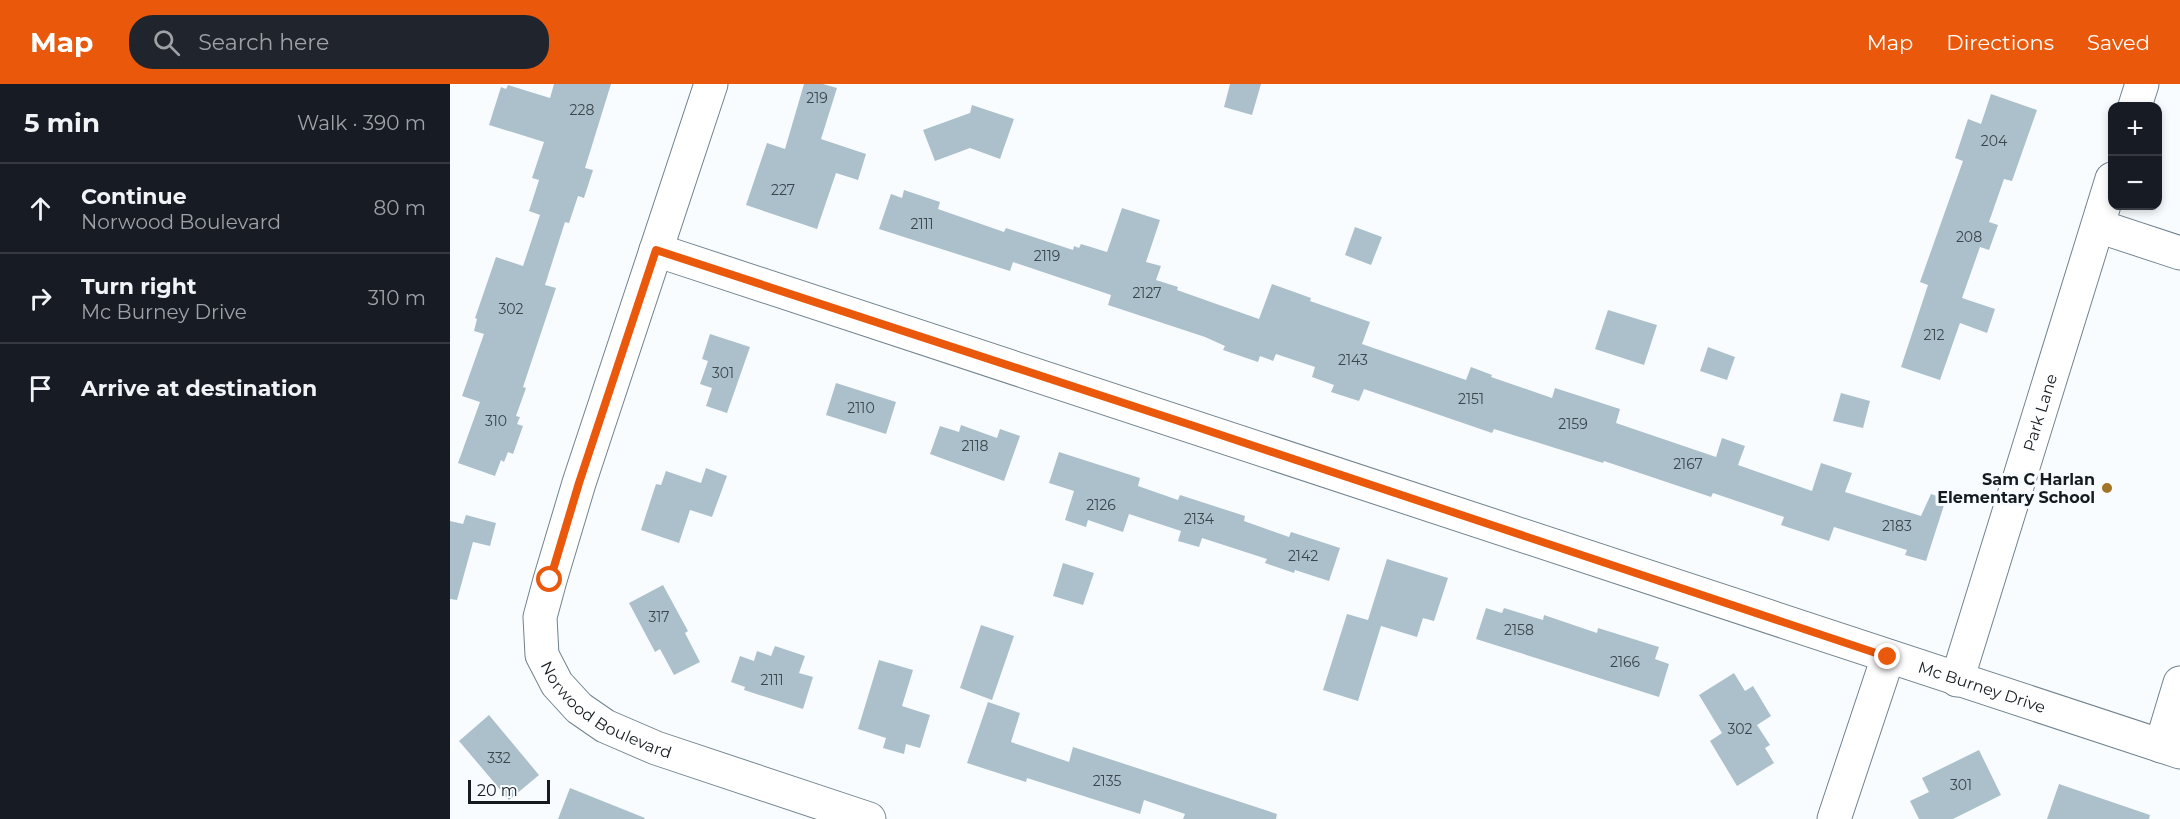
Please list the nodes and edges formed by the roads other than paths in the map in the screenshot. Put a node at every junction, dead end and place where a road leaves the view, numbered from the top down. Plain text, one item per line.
1 (711, 84) edge
2 (2142, 84) edge
3 (2136, 102) edge
4 (2108, 192) edge
5 (2098, 226) junction
6 (656, 250) junction
7 (2180, 253) edge
8 (1888, 657) junction
9 (1957, 680) junction
10 (2180, 683) edge
11 (2170, 749) edge
12 (869, 819) edge
13 (1834, 819) edge

1 - 6 street, Norwood Boulevard
2 - 3 street
4 - 5 street, Park Lane
5 - 7 street
5 - 9 street, Park Lane
6 - 8 street, Mc Burney Drive
6 - 12 street, Norwood Boulevard
8 - 9 street, Mc Burney Drive
8 - 13 street
9 - 11 street, Mc Burney Drive
10 - 11 street

